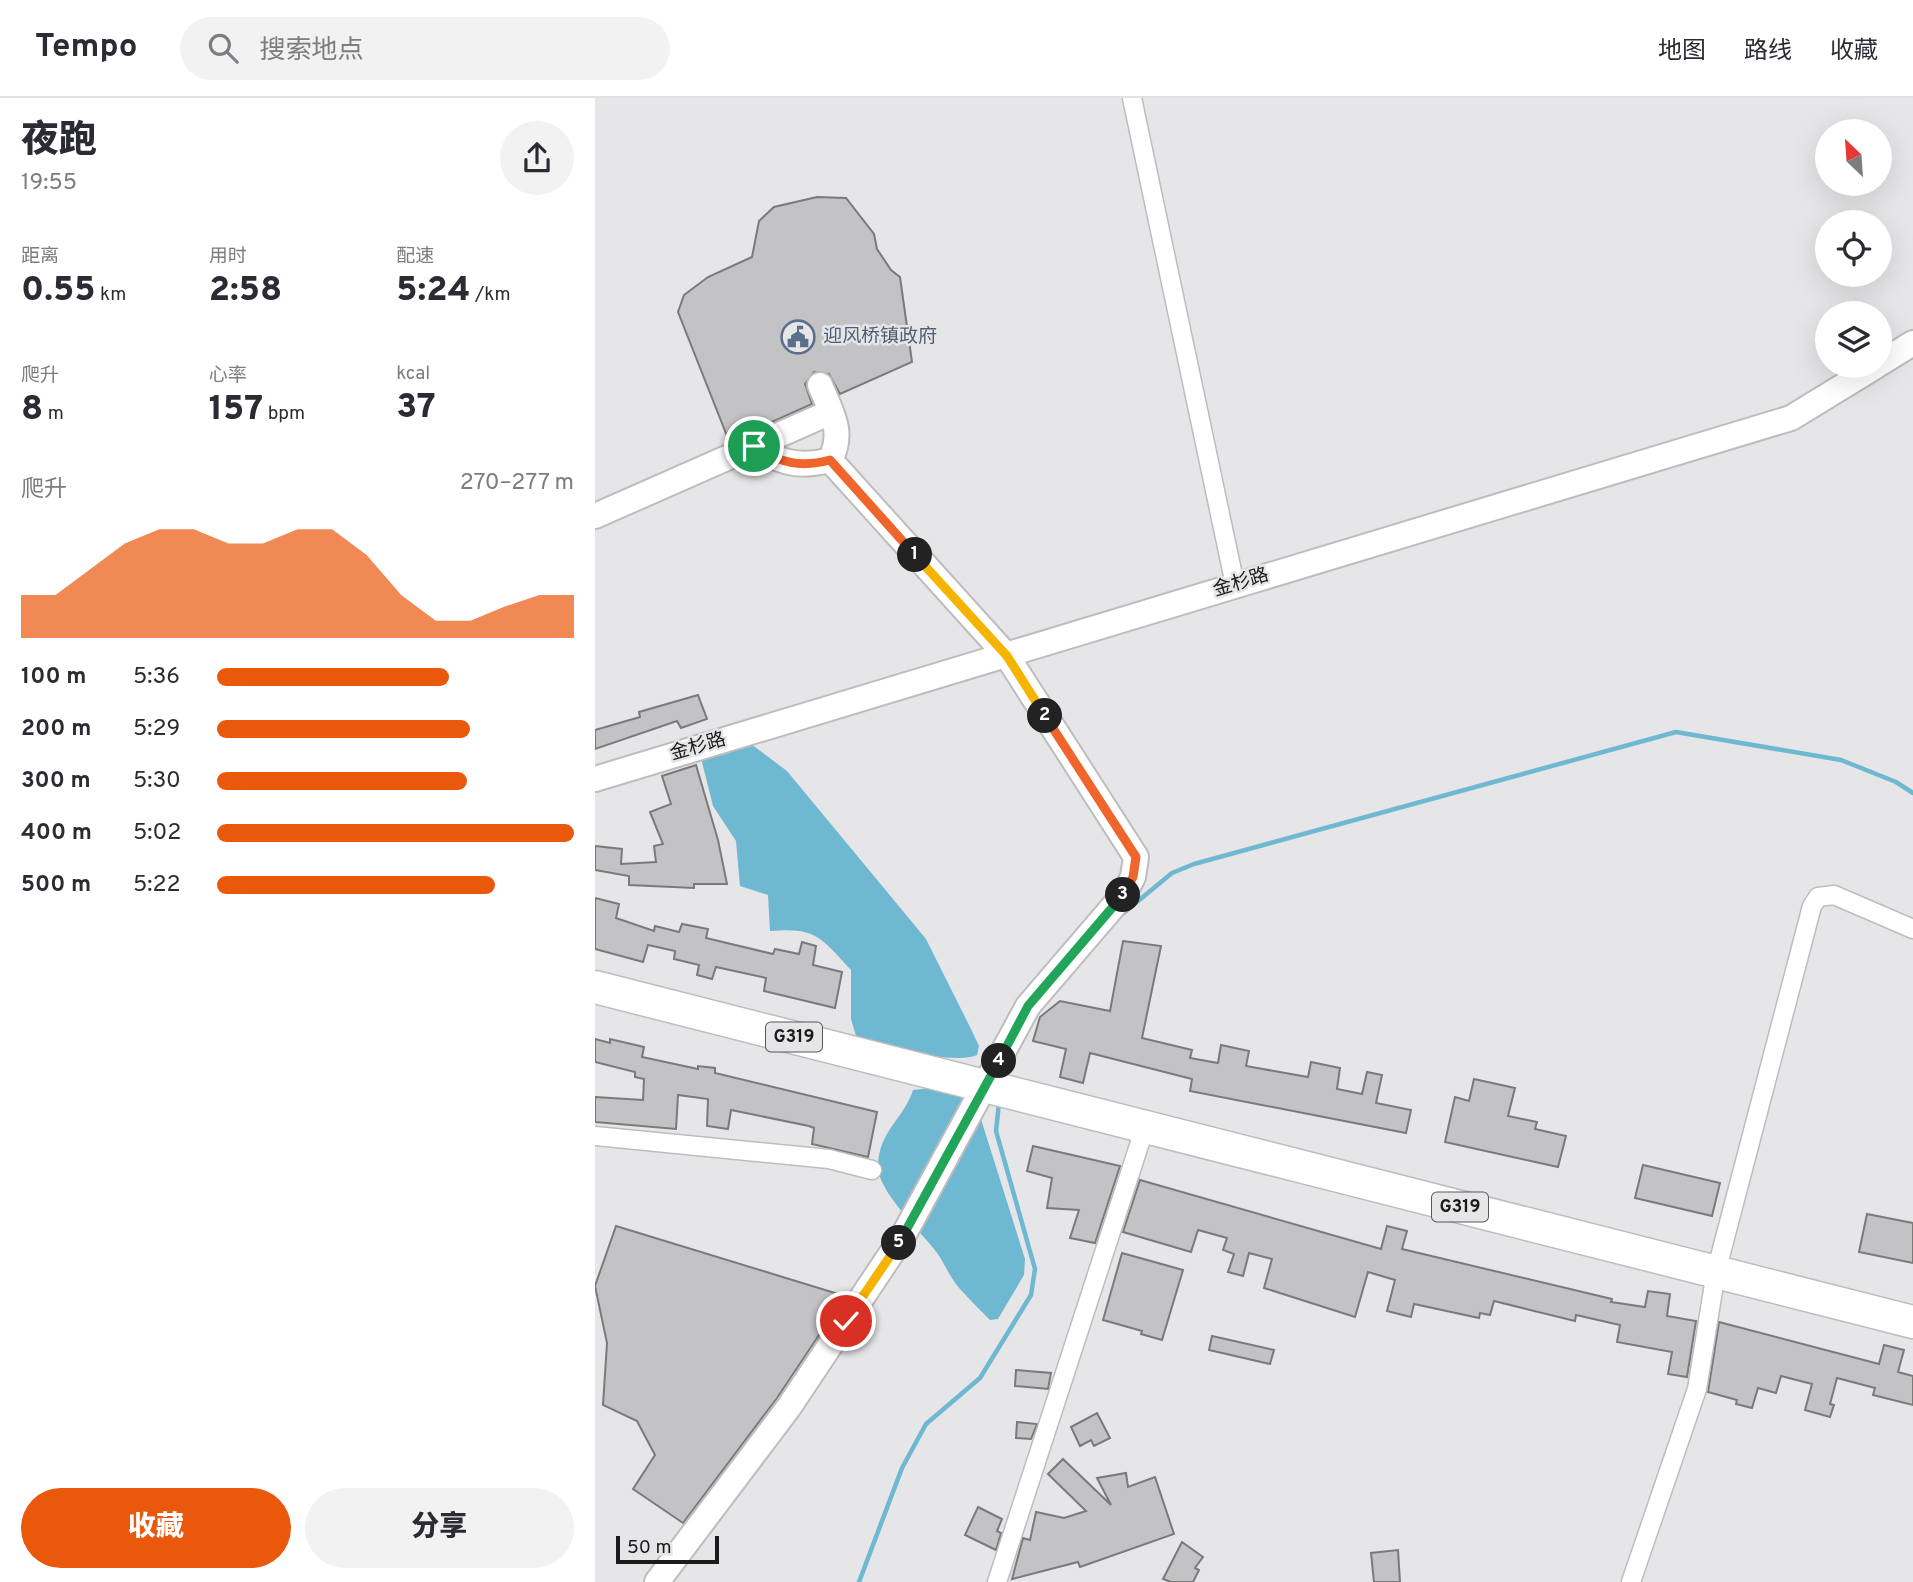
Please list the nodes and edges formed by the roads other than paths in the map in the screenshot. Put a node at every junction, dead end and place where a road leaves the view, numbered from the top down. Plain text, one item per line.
1 (1132, 98) edge
2 (1913, 343) edge
3 (1892, 356) edge
4 (1857, 378) edge
5 (820, 385) dead end
6 (831, 412) junction
7 (754, 446) junction
8 (830, 460) junction
9 (595, 516) edge
10 (1235, 585) junction
11 (1007, 656) junction
12 (595, 779) edge
13 (1913, 929) edge
14 (595, 987) edge
15 (995, 1089) junction
16 (1145, 1127) junction
17 (595, 1136) edge
18 (872, 1170) dead end
19 (1716, 1272) junction
20 (1913, 1322) edge
21 (657, 1582) edge
22 (997, 1582) edge
23 (1631, 1582) edge

1 - 10 street
2 - 3 street, 金杉路
4 - 10 street, 金杉路
5 - 6 street
6 - 7 street
6 - 8 street
7 - 8 street
7 - 9 street
8 - 11 street
10 - 11 street, 金杉路
11 - 12 street, 金杉路
11 - 15 street
13 - 19 street
14 - 15 highway, G319
15 - 16 highway, G319
15 - 21 street
16 - 19 highway, G319
16 - 22 street
17 - 18 street
19 - 20 highway, G319
19 - 23 street

